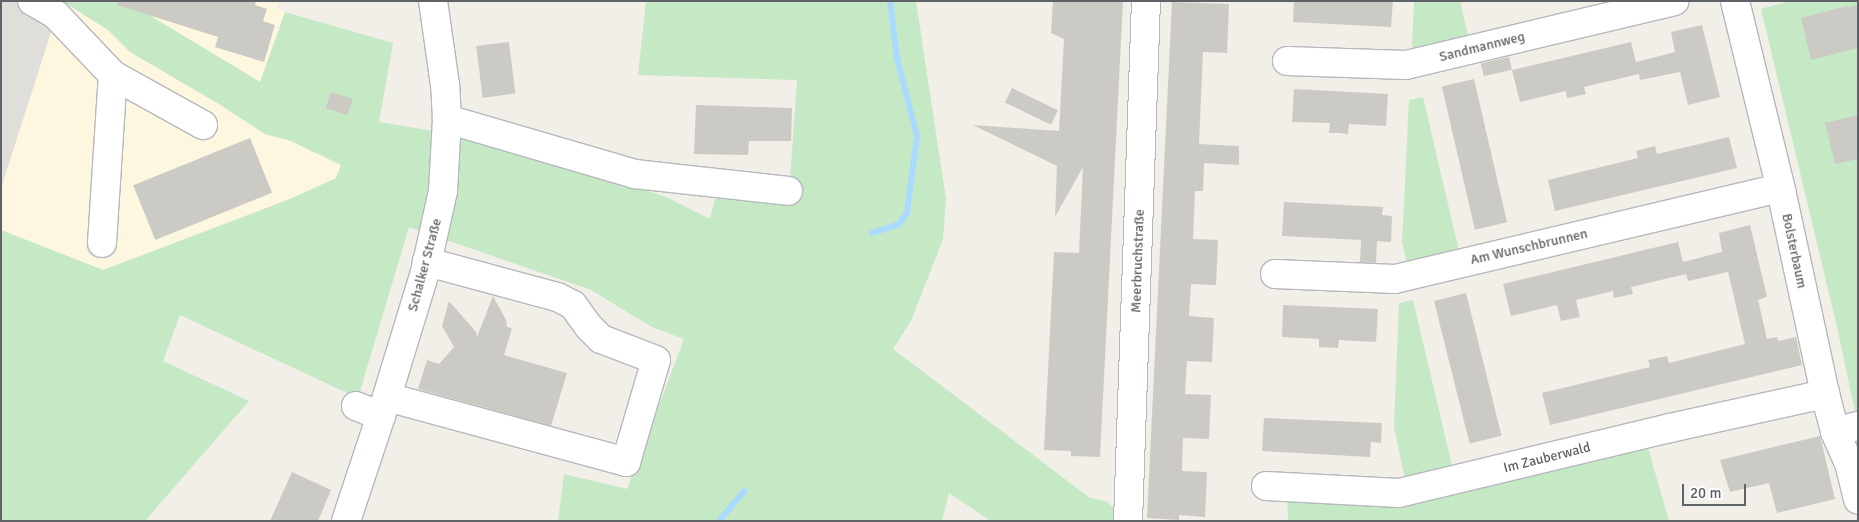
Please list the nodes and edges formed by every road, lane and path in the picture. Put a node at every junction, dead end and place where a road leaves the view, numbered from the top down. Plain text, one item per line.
1 (32, 1) edge
2 (434, 1) edge
3 (1146, 1) edge
4 (1674, 1) edge
5 (1735, 1) edge
6 (1287, 61) dead end
7 (113, 75) junction
8 (447, 119) junction
9 (203, 125) dead end
10 (1780, 188) junction
11 (788, 191) dead end
12 (102, 243) dead end
13 (427, 262) junction
14 (1275, 274) dead end
15 (1825, 394) junction
16 (356, 406) dead end
17 (384, 407) junction
18 (1846, 429) edge
19 (1266, 486) dead end
20 (1858, 500) edge
21 (346, 521) edge
22 (1128, 521) edge

1 - 7 street
2 - 8 street, Schalker Straße
3 - 22 street, Meerbruchstraße
4 - 6 street, Sandmannweg
5 - 10 street, Bolsterbaum
7 - 9 street
7 - 12 street
8 - 11 street
8 - 13 street, Schalker Straße
10 - 14 street, Am Wunschbrunnen
10 - 15 street, Bolsterbaum
13 - 17 street, Schalker Straße
13 - 17 street
15 - 18 street, Bolsterbaum
15 - 19 street, Im Zauberwald
16 - 17 street
17 - 21 street, Schalker Straße
18 - 20 street, Bolsterbaum

